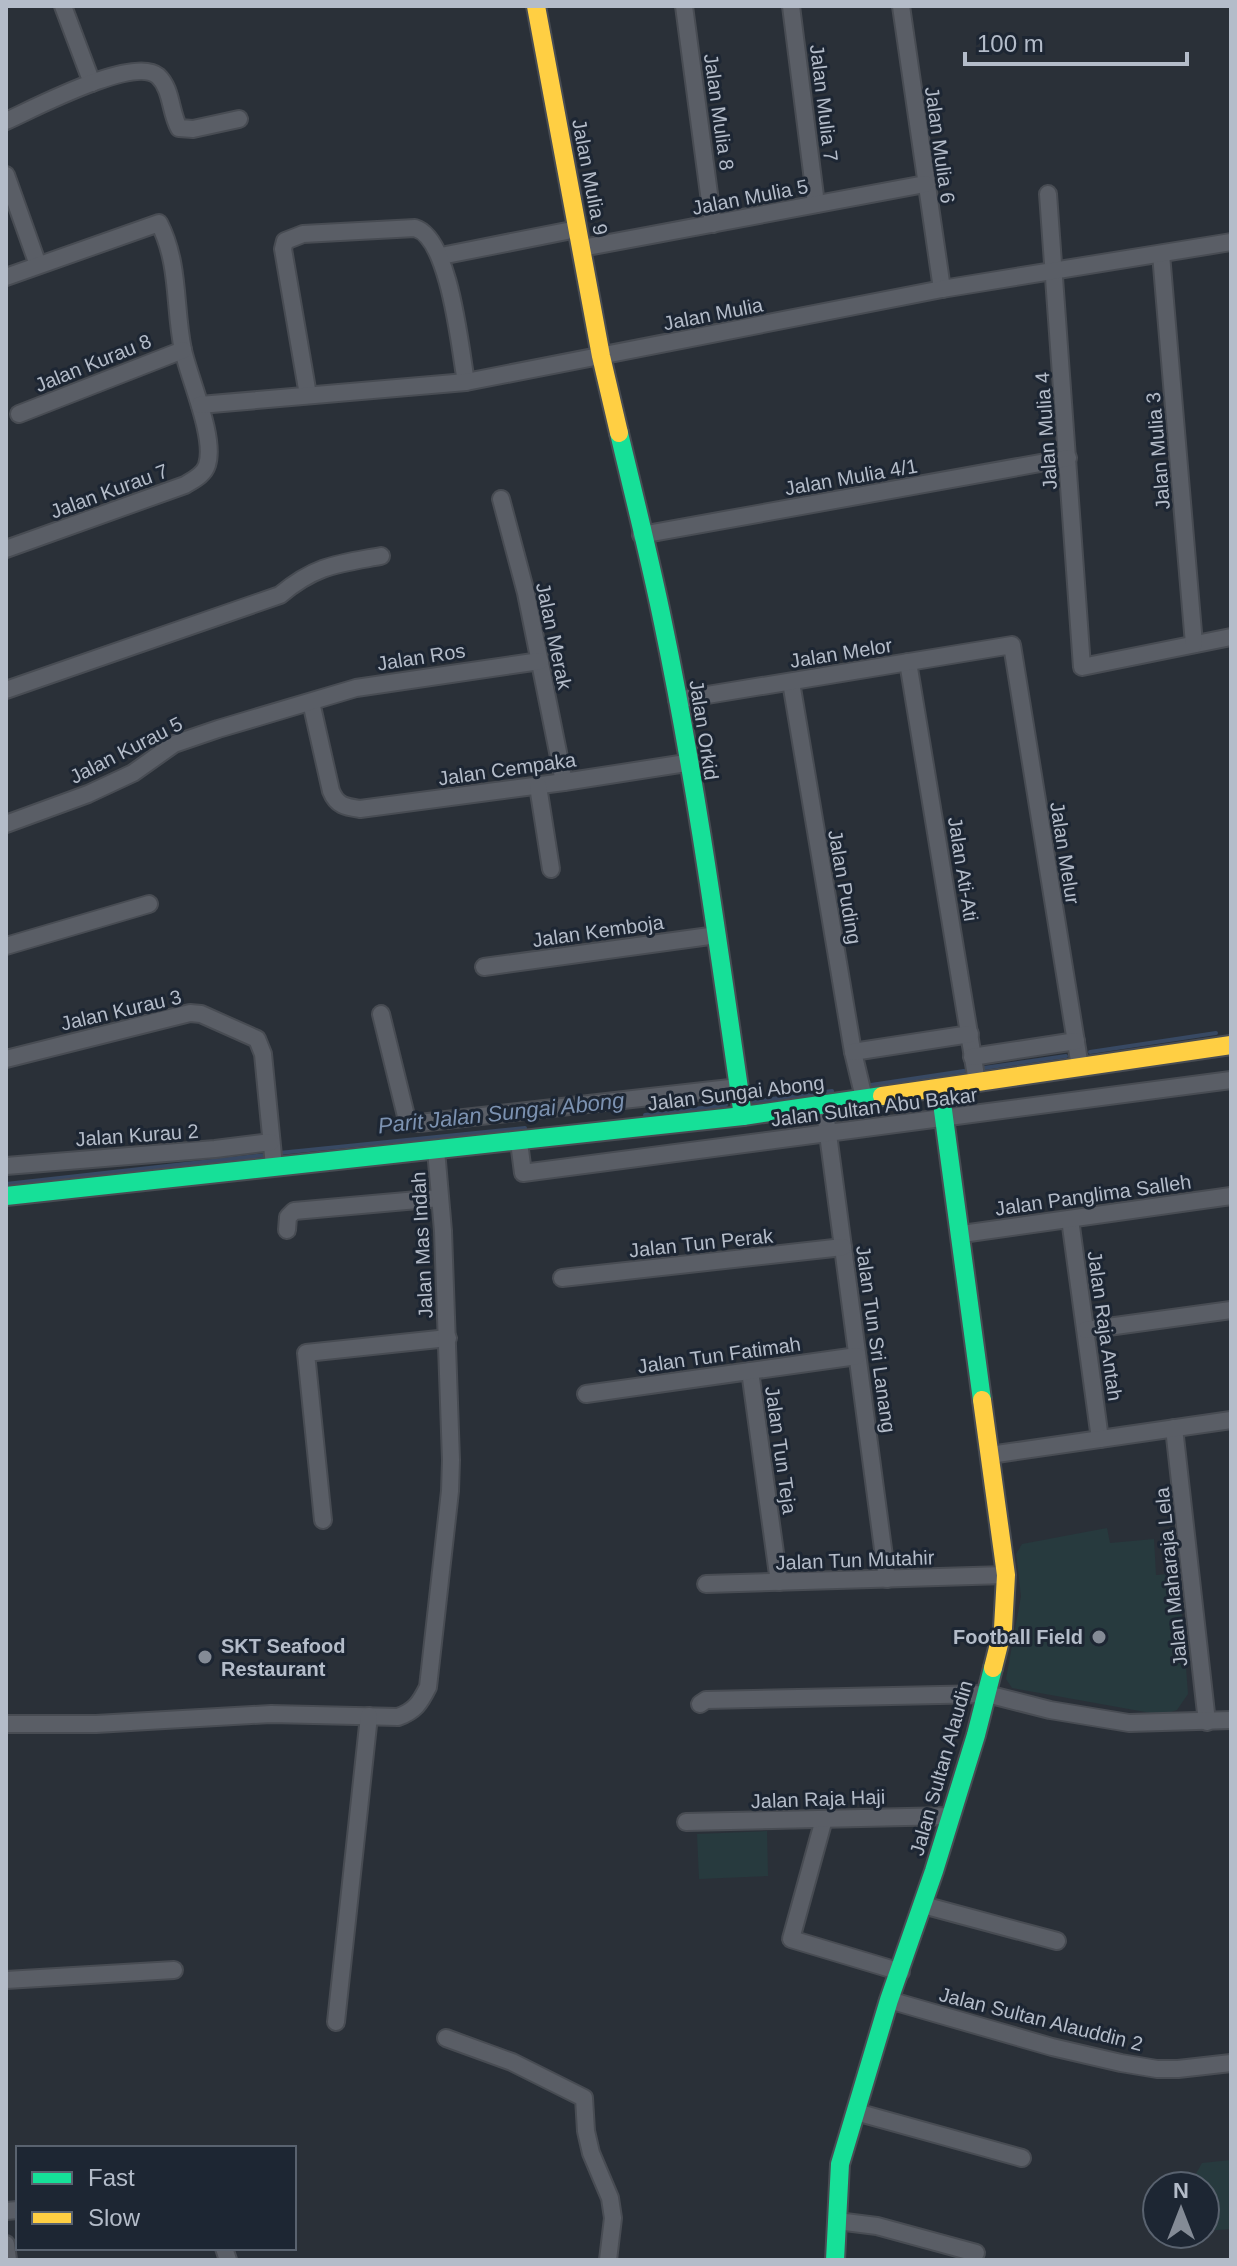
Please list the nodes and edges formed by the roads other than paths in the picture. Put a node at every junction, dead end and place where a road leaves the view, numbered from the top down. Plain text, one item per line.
1 (63, 6) edge
2 (536, 6) edge
3 (684, 6) edge
4 (791, 6) edge
5 (901, 6) edge
6 (92, 83) junction
7 (239, 119) dead end
8 (6, 121) edge
9 (6, 175) edge
10 (925, 184) junction
11 (1048, 194) dead end
12 (816, 204) junction
13 (713, 224) junction
14 (577, 229) junction
15 (1231, 242) edge
16 (582, 248) junction
17 (1161, 254) junction
18 (441, 256) junction
19 (38, 265) junction
20 (1055, 273) junction
21 (6, 277) edge
22 (942, 289) junction
23 (183, 350) junction
24 (601, 356) junction
25 (466, 382) junction
26 (308, 395) junction
27 (200, 405) junction
28 (19, 414) dead end
29 (1068, 458) junction
30 (501, 499) dead end
31 (641, 535) junction
32 (6, 549) edge
33 (381, 556) dead end
34 (1231, 637) edge
35 (1194, 644) junction
36 (1012, 645) joint
37 (540, 661) junction
38 (908, 662) junction
39 (791, 682) junction
40 (6, 690) edge
41 (677, 700) junction
42 (311, 702) junction
43 (686, 763) junction
44 (564, 782) junction
45 (538, 786) junction
46 (6, 824) edge
47 (551, 869) dead end
48 (149, 904) dead end
49 (717, 935) junction
50 (6, 946) edge
51 (484, 967) dead end
52 (381, 1014) dead end
53 (970, 1034) junction
54 (1076, 1041) junction
55 (1231, 1045) edge
56 (853, 1052) junction
57 (972, 1057) junction
58 (6, 1059) edge
59 (1080, 1067) junction
60 (1231, 1080) edge
61 (977, 1082) junction
62 (739, 1087) junction
63 (940, 1088) junction
64 (864, 1098) junction
65 (824, 1104) junction
66 (743, 1116) junction
67 (945, 1118) junction
68 (828, 1133) junction
69 (271, 1142) junction
70 (519, 1142) junction
71 (436, 1150) junction
72 (190, 1163) junction
73 (274, 1166) junction
74 (149, 1167) junction
75 (115, 1170) junction
76 (13, 1180) edge
77 (1231, 1196) edge
78 (440, 1198) junction
79 (1070, 1219) junction
80 (287, 1230) dead end
81 (962, 1234) junction
82 (843, 1247) junction
83 (562, 1278) dead end
84 (1231, 1310) edge
85 (1086, 1330) junction
86 (448, 1338) junction
87 (857, 1356) junction
88 (750, 1371) junction
89 (586, 1394) dead end
90 (1231, 1420) edge
91 (1174, 1428) junction
92 (1100, 1439) junction
93 (990, 1455) junction
94 (323, 1520) dead end
95 (1006, 1575) junction
96 (887, 1579) junction
97 (779, 1582) junction
98 (706, 1584) dead end
99 (987, 1694) junction
100 (700, 1704) dead end
101 (369, 1716) junction
102 (1231, 1720) edge
103 (1207, 1722) junction
104 (6, 1724) edge
105 (951, 1816) junction
106 (824, 1819) junction
107 (686, 1822) dead end
108 (923, 1905) junction
109 (1057, 1941) dead end
110 (174, 1970) dead end
111 (901, 1972) junction
112 (6, 1980) edge
113 (889, 2000) junction
114 (336, 2022) dead end
115 (446, 2038) dead end
116 (1231, 2063) edge
117 (856, 2112) junction
118 (1022, 2158) dead end
119 (837, 2221) junction
120 (6, 2244) edge
121 (976, 2253) dead end
122 (8, 2260) edge
123 (608, 2260) edge
124 (835, 2260) edge

1 - 6 street
2 - 14 street, Jalan Mulia 9
3 - 13 street, Jalan Mulia 8
4 - 12 street, Jalan Mulia 7
5 - 10 street, Jalan Mulia 6
6 - 7 street
6 - 8 street
9 - 19 street
10 - 12 street, Jalan Mulia 5
10 - 22 street, Jalan Mulia 6
11 - 20 street, Jalan Mulia 4
12 - 13 street, Jalan Mulia 5
13 - 16 street, Jalan Mulia 5
14 - 16 street, Jalan Mulia 9
14 - 18 street
15 - 17 street, Jalan Mulia
16 - 24 street, Jalan Mulia 9
17 - 20 street, Jalan Mulia
17 - 35 street, Jalan Mulia 3
18 - 25 street
18 - 26 street
19 - 21 street
19 - 23 street
20 - 22 street, Jalan Mulia
20 - 29 street, Jalan Mulia 4
22 - 24 street, Jalan Mulia
23 - 27 street
23 - 28 street, Jalan Kurau 8
24 - 25 street, Jalan Mulia
24 - 31 street, Jalan Orkid
25 - 26 street, Jalan Mulia
26 - 27 street, Jalan Mulia
27 - 32 street, Jalan Kurau 7
29 - 31 street, Jalan Mulia 4/1
29 - 35 street, Jalan Mulia 4
30 - 37 street, Jalan Merak
31 - 41 street, Jalan Orkid
33 - 40 street
34 - 35 street
36 - 38 street, Jalan Melor
36 - 54 street, Jalan Melur
37 - 42 street, Jalan Ros
37 - 44 street, Jalan Merak
38 - 39 street, Jalan Melor
38 - 53 street, Jalan Ati-Ati
39 - 41 street, Jalan Melor
39 - 56 street, Jalan Puding
41 - 43 street, Jalan Orkid
42 - 45 street, Jalan Cempaka
42 - 46 street, Jalan Kurau 5
43 - 44 street, Jalan Cempaka
43 - 49 street, Jalan Orkid
44 - 45 street, Jalan Cempaka
45 - 47 street
48 - 50 street
49 - 51 street, Jalan Kemboja
49 - 62 street, Jalan Orkid
52 - 62 street
53 - 56 street
53 - 57 street, Jalan Ati-Ati
54 - 57 street
54 - 59 street, Jalan Melur
55 - 59 street, Jalan Sungai Abong
56 - 64 street, Jalan Puding
57 - 61 street, Jalan Ati-Ati
58 - 69 street, Jalan Kurau 3
59 - 61 street, Jalan Sungai Abong
60 - 67 street, Jalan Sultan Abu Bakar
61 - 63 street, Jalan Sungai Abong
62 - 66 street, Jalan Orkid
63 - 64 street, Jalan Sungai Abong
63 - 67 street, Jalan Sultan Alaudin
64 - 65 street, Jalan Sungai Abong
65 - 66 street, Jalan Sungai Abong
65 - 68 street, Jalan Tun Sri Lanang
66 - 70 street, Jalan Sungai Abong
67 - 68 street, Jalan Sultan Abu Bakar
67 - 81 street, Jalan Sultan Alaudin
68 - 70 street, Jalan Sultan Abu Bakar
68 - 82 street, Jalan Tun Sri Lanang
69 - 72 street, Jalan Kurau 2
69 - 73 street, Jalan Kurau 3
70 - 71 street, Jalan Sungai Abong
71 - 73 street, Jalan Sungai Abong
71 - 78 street, Jalan Mas Indah
72 - 73 street, Jalan Sungai Abong
72 - 74 street, Jalan Sungai Abong
74 - 75 street, Jalan Sungai Abong
74 - 75 street, Jalan Kurau 2
75 - 76 street, Jalan Sungai Abong
75 - 76 street, Jalan Kurau 2
77 - 79 street, Jalan Panglima Salleh
78 - 80 street
78 - 86 street, Jalan Mas Indah
79 - 81 street, Jalan Panglima Salleh
79 - 85 street, Jalan Raja Antah
81 - 93 street, Jalan Sultan Alaudin
82 - 83 street, Jalan Tun Perak
82 - 87 street, Jalan Tun Sri Lanang
84 - 85 street
85 - 92 street, Jalan Raja Antah
86 - 94 street
86 - 101 street, Jalan Mas Indah
87 - 88 street, Jalan Tun Fatimah
87 - 96 street, Jalan Tun Sri Lanang
88 - 89 street, Jalan Tun Fatimah
88 - 97 street, Jalan Tun Teja
90 - 91 street
91 - 92 street
91 - 103 street, Jalan Maharaja Lela
92 - 93 street
93 - 95 street, Jalan Sultan Alaudin
95 - 96 street, Jalan Tun Mutahir
95 - 99 street, Jalan Sultan Alaudin
96 - 97 street, Jalan Tun Mutahir
97 - 98 street, Jalan Tun Mutahir
99 - 100 street
99 - 103 street
99 - 105 street, Jalan Sultan Alaudin
101 - 104 street, Jalan Mas Indah
101 - 114 street
102 - 103 street
105 - 106 street, Jalan Raja Haji
105 - 108 street, Jalan Sultan Alaudin
106 - 107 street, Jalan Raja Haji
106 - 111 street
108 - 109 street
108 - 111 street, Jalan Sultan Alaudin
110 - 112 street
111 - 113 street, Jalan Sultan Alaudin
113 - 116 street, Jalan Sultan Alauddin 2
113 - 117 street, Jalan Sultan Alaudin
115 - 123 street
117 - 118 street
117 - 119 street, Jalan Sultan Alaudin
119 - 121 street
119 - 124 street, Jalan Sultan Alaudin
120 - 122 street

